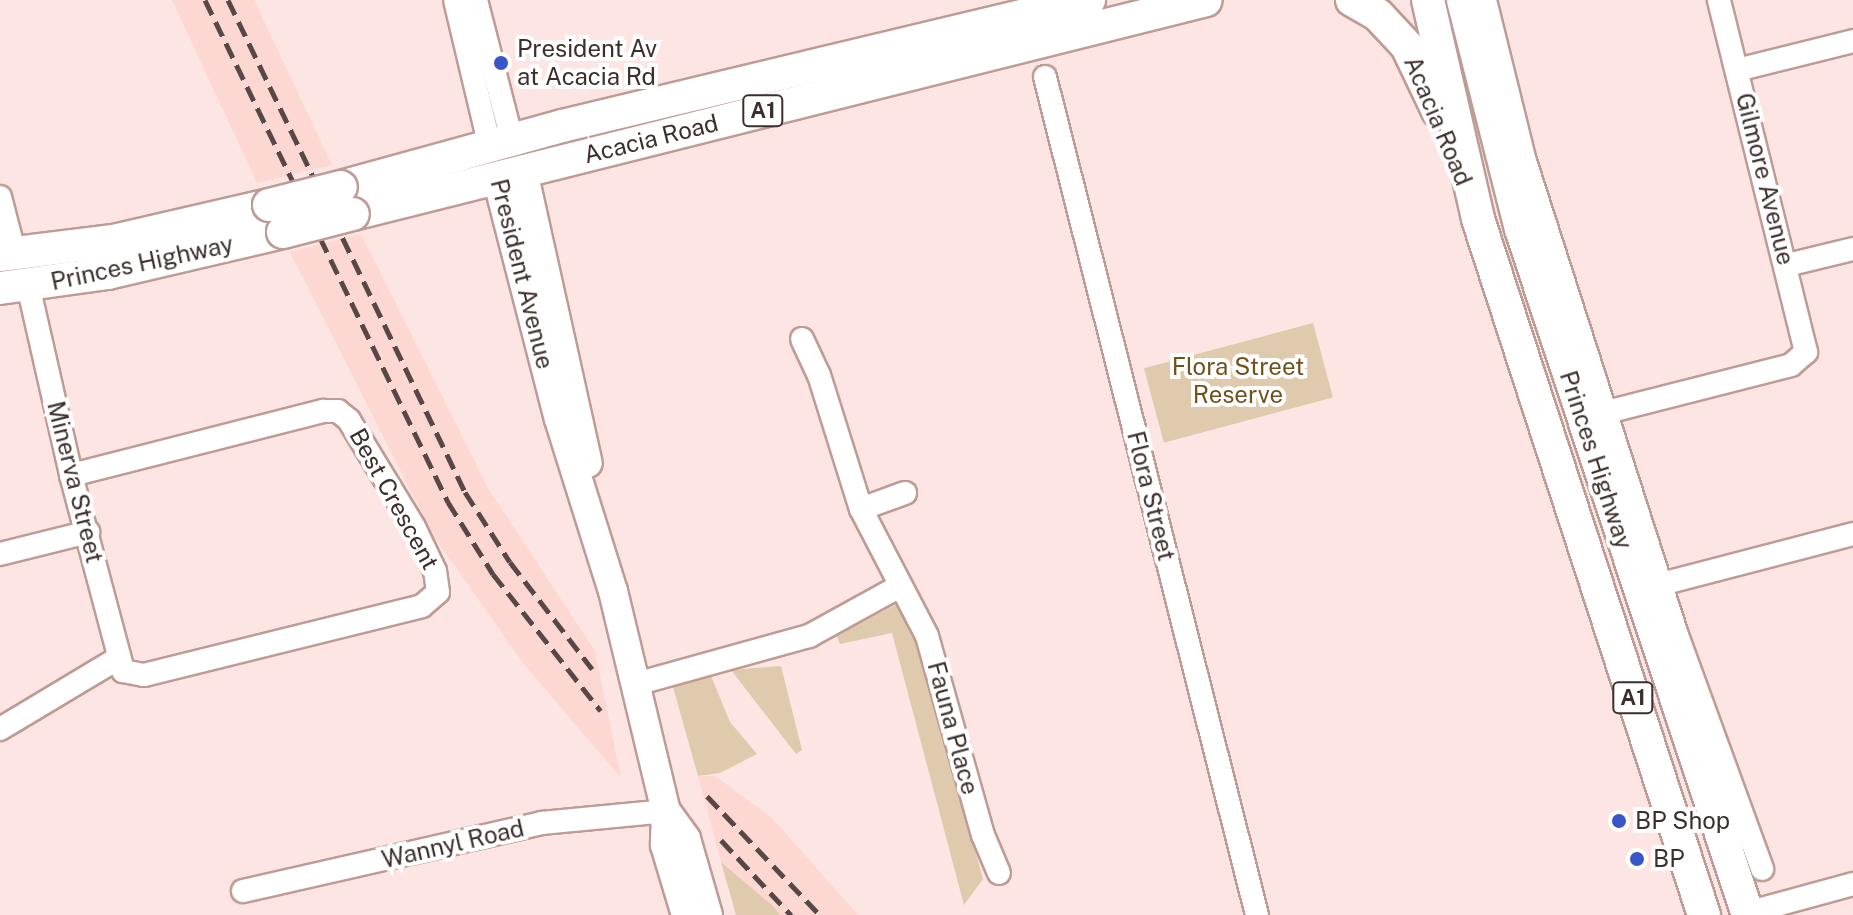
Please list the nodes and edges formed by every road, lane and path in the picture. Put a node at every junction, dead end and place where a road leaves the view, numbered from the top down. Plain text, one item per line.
1 (455, 0) edge
2 (476, 0) edge
3 (1089, 0) edge
4 (1206, 0) edge
5 (1352, 0) edge
6 (1428, 0) edge
7 (1463, 0) edge
8 (1485, 0) edge
9 (1719, 0) edge
10 (1853, 41) edge
11 (1737, 70) junction
12 (1045, 77) dead end
13 (506, 159) junction
14 (0, 197) edge
15 (276, 218) junction
16 (1478, 219) junction
17 (1853, 249) edge
18 (7, 255) edge
19 (1787, 265) junction
20 (14, 286) edge
21 (802, 339) dead end
22 (1607, 412) junction
23 (71, 475) junction
24 (905, 493) dead end
25 (861, 509) junction
26 (88, 532) junction
27 (1853, 534) edge
28 (0, 554) edge
29 (1661, 584) junction
30 (900, 586) junction
31 (123, 667) junction
32 (636, 684) junction
33 (0, 729) edge
34 (666, 811) junction
35 (1762, 869) dead end
36 (999, 873) dead end
37 (1853, 884) edge
38 (243, 891) dead end
39 (1745, 914) edge
40 (686, 915) edge
41 (708, 915) edge
42 (1257, 915) edge
43 (1704, 915) edge

1 - 13 street, President Avenue
2 - 13 street, President Avenue
3 - 13 highway, Acacia Road / A1
4 - 13 highway, Acacia Road / A1
5 - 16 highway, Acacia Road / A1
6 - 16 highway, Princes Highway
7 - 39 highway, Princes Highway / A1
8 - 22 street, Princes Highway
9 - 11 street, Gilmore Avenue
10 - 11 street
11 - 19 street, Gilmore Avenue
12 - 42 street, Flora Street
13 - 15 highway, Acacia Road / A1, bridge
13 - 32 main road, President Avenue
14 - 18 street
15 - 18 highway, Princes Highway / A1
15 - 20 highway, Princes Highway / A1
16 - 43 highway, Princes Highway / A1
17 - 19 street
19 - 22 street, Gilmore Avenue
20 - 23 street, Minerva Street
21 - 25 street, Fauna Place
22 - 29 street, Princes Highway
23 - 26 street, Minerva Street
23 - 31 street, Best Crescent
24 - 25 street
25 - 30 street, Fauna Place
26 - 28 street
26 - 31 street, Minerva Street
27 - 29 street
29 - 35 street, Princes Highway
30 - 32 street
30 - 36 street, Fauna Place
31 - 33 street
32 - 34 main road, President Avenue
34 - 38 street, Wannyl Road
34 - 40 main road, President Avenue
34 - 41 main road, President Avenue
37 - 39 street

